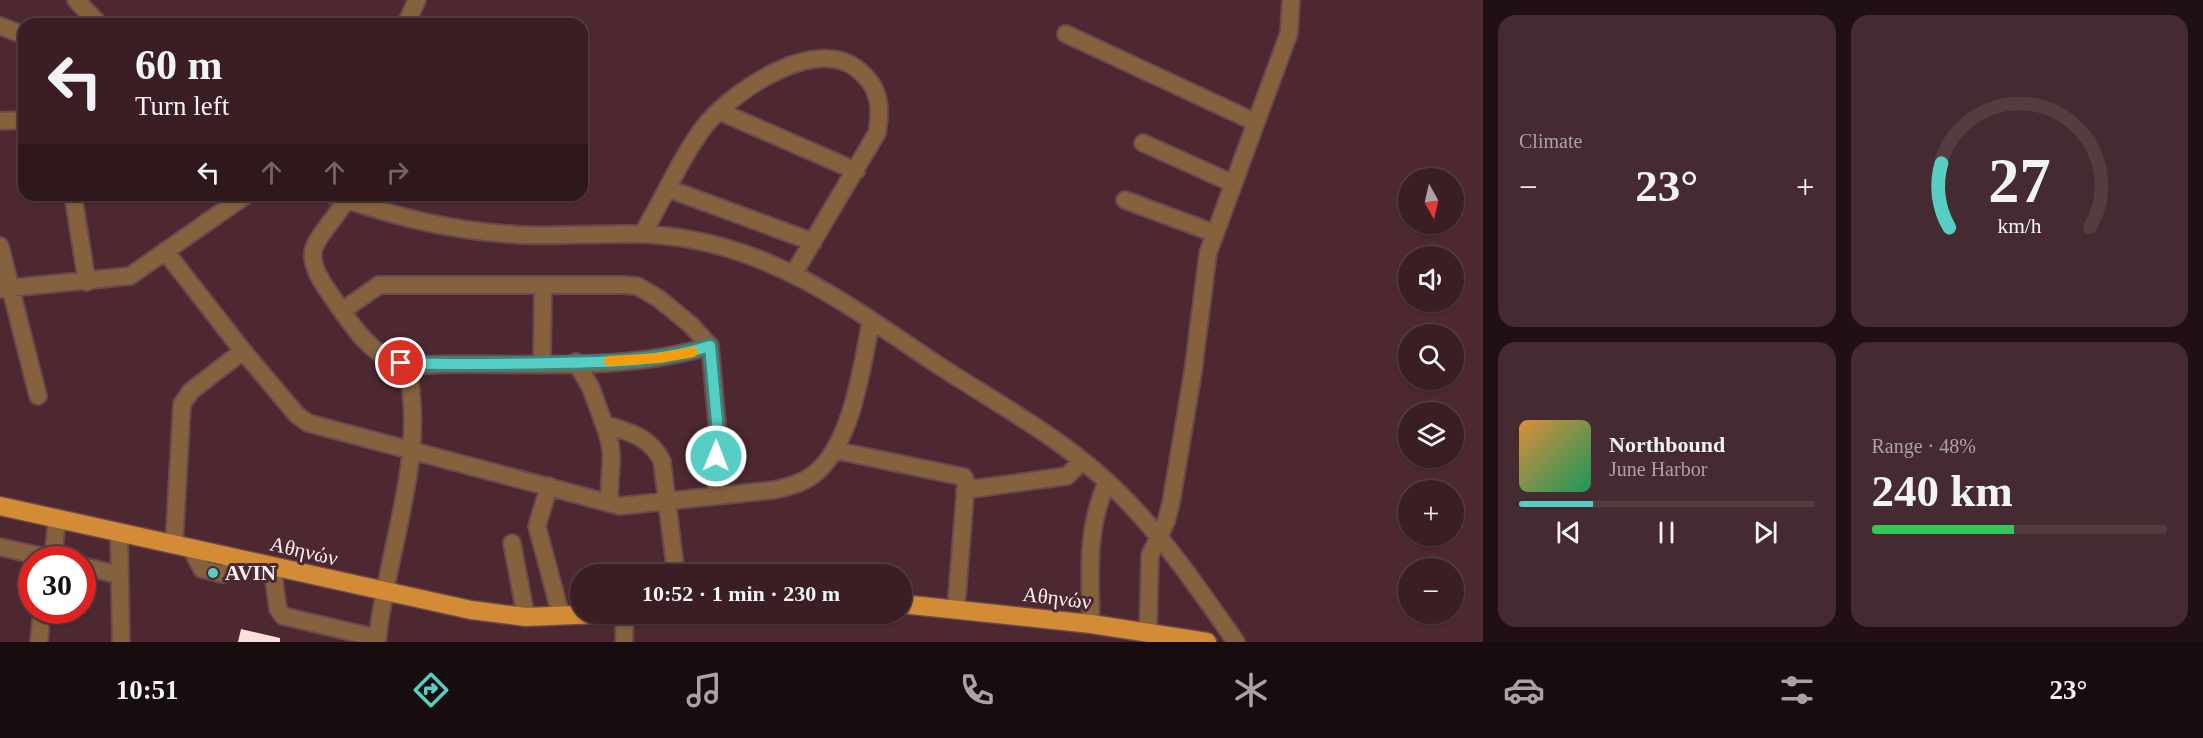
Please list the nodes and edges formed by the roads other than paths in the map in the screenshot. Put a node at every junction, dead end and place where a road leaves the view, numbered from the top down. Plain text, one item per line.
1 (76, 0) edge
2 (417, 0) edge
3 (1291, 0) edge
4 (93, 18) edge
5 (409, 18) edge
6 (0, 26) edge
7 (18, 33) edge
8 (1066, 34) dead end
9 (719, 111) junction
10 (18, 120) edge
11 (0, 121) edge
12 (1255, 122) junction
13 (1143, 143) dead end
14 (856, 171) junction
15 (1232, 183) junction
16 (669, 189) junction
17 (1125, 200) dead end
18 (74, 201) edge
19 (237, 201) edge
20 (341, 201) edge
21 (355, 201) edge
22 (1214, 233) junction
23 (643, 234) junction
24 (813, 242) junction
25 (0, 246) edge
26 (165, 251) junction
27 (794, 273) junction
28 (87, 282) junction
29 (543, 285) junction
30 (5, 289) edge
31 (342, 311) junction
32 (871, 321) junction
33 (710, 346) junction
34 (243, 351) junction
35 (576, 362) junction
36 (406, 363) junction
37 (542, 363) junction
38 (38, 396) dead end
39 (604, 424) junction
40 (410, 448) junction
41 (834, 450) junction
42 (1082, 461) junction
43 (1107, 482) junction
44 (549, 486) junction
45 (965, 490) junction
46 (716, 496) junction
47 (667, 502) junction
48 (610, 503) junction
49 (0, 506) edge
50 (57, 518) junction
51 (119, 532) junction
52 (1157, 537) junction
53 (512, 543) dead end
54 (56, 546) edge
55 (182, 546) junction
56 (0, 548) edge
57 (18, 552) edge
58 (675, 564) edge
59 (272, 567) junction
60 (96, 569) edge
61 (119, 575) junction
62 (385, 593) junction
63 (912, 605) edge
64 (956, 609) junction
65 (561, 616) junction
66 (570, 616) edge
67 (526, 617) junction
68 (41, 624) edge
69 (625, 624) edge
70 (1091, 624) junction
71 (1148, 632) junction
72 (346, 637) edge
73 (377, 640) edge
74 (39, 642) edge
75 (121, 642) edge
76 (624, 642) edge
77 (1207, 642) edge
78 (1236, 642) edge

1 - 4 street
2 - 5 street
3 - 12 street
6 - 7 street
8 - 12 street
9 - 14 street
9 - 14 street
9 - 16 street
10 - 11 street
12 - 15 street
13 - 15 street
14 - 24 street
15 - 22 street
16 - 23 street
16 - 24 street
17 - 22 street
18 - 28 street
19 - 26 street
20 - 31 street
21 - 23 street
22 - 52 street
23 - 27 street
24 - 27 street
25 - 30 street
26 - 28 street
26 - 34 street
27 - 32 street
28 - 30 street
29 - 31 street
29 - 33 street
29 - 37 street
30 - 38 street
31 - 36 street
32 - 41 street
32 - 42 street
33 - 35 street
33 - 46 street
34 - 40 street
34 - 55 street
35 - 37 street
35 - 39 street
36 - 37 street
36 - 40 street
39 - 47 street
39 - 48 street
40 - 44 street
40 - 62 street
41 - 45 street
41 - 46 street
42 - 43 street
42 - 45 street
43 - 52 street
43 - 70 street
44 - 48 street
44 - 65 street
45 - 64 street
46 - 47 street
47 - 48 street
47 - 58 street
49 - 50 main road, Αθηνών
50 - 51 main road, Αθηνών
50 - 54 street
51 - 55 main road, Αθηνών
51 - 61 street
52 - 71 street
52 - 78 street
53 - 67 street
55 - 59 main road, Αθηνών
56 - 57 street
59 - 62 main road, Αθηνών
59 - 72 street
60 - 61 street
61 - 75 street
62 - 67 main road, Αθηνών
62 - 73 street
63 - 64 main road, Αθηνών
64 - 70 main road, Αθηνών
65 - 66 main road, Αθηνών
65 - 67 main road, Αθηνών
68 - 74 street
69 - 76 street
70 - 71 main road, Αθηνών
71 - 77 main road, Αθηνών
72 - 73 street

